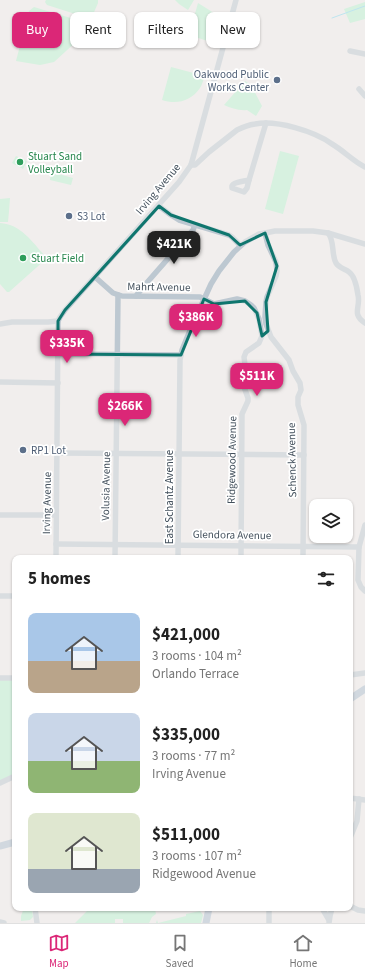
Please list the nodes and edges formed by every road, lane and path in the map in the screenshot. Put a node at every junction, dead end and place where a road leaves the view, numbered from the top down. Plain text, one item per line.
1 (236, 0) edge
2 (350, 51) dead end
3 (365, 54) edge
4 (360, 89) dead end
5 (365, 96) edge
6 (266, 123) junction
7 (196, 144) junction
8 (205, 155) junction
9 (191, 165) junction
10 (365, 167) edge
11 (249, 180) dead end
12 (159, 206) junction
13 (195, 225) junction
14 (265, 233) junction
15 (328, 233) junction
16 (365, 244) edge
17 (240, 245) junction
18 (95, 277) junction
19 (118, 295) junction
20 (136, 296) junction
21 (204, 299) junction
22 (58, 321) junction
23 (365, 323) edge
24 (0, 324) edge
25 (268, 331) junction
26 (262, 336) junction
27 (58, 354) junction
28 (117, 354) junction
29 (181, 355) junction
30 (0, 382) edge
31 (58, 383) junction
32 (57, 453) junction
33 (116, 453) junction
34 (179, 454) junction
35 (242, 455) junction
36 (304, 455) junction
37 (0, 515) edge
38 (56, 515) junction
39 (365, 525) edge
40 (56, 544) junction
41 (115, 544) junction
42 (179, 545) junction
43 (241, 545) junction
44 (303, 546) junction
45 (360, 547) junction
46 (56, 555) edge
47 (115, 555) edge
48 (178, 555) edge
49 (241, 555) edge
50 (303, 555) edge
51 (365, 591) edge
52 (0, 596) edge
53 (12, 596) edge
54 (365, 673) edge
55 (353, 675) edge
56 (0, 678) edge
57 (12, 678) edge
58 (365, 689) edge
59 (353, 697) edge
60 (12, 777) edge
61 (0, 783) edge
62 (362, 800) edge
63 (353, 831) edge
64 (12, 843) edge
65 (0, 846) edge
66 (353, 908) edge
67 (35, 911) edge
68 (208, 911) edge
69 (269, 911) edge
70 (324, 911) edge
71 (331, 911) edge
72 (365, 911) edge
73 (0, 922) edge
74 (35, 922) edge
75 (329, 922) edge
76 (4, 923) edge
77 (206, 923) edge
78 (269, 923) edge

1 - 7 street, Irving Avenue
2 - 3 street
4 - 5 street
6 - 8 street
6 - 10 street
6 - 11 street
7 - 8 street
7 - 9 street, Irving Avenue
8 - 9 street
9 - 12 street, Irving Avenue
12 - 13 street
12 - 18 street, Irving Avenue
13 - 17 street
13 - 20 street
14 - 15 street, East Schantz Avenue
14 - 17 street, East Schantz Avenue
14 - 25 street, Schenck Avenue
15 - 16 street, East Schantz Avenue
15 - 23 street
17 - 21 street, East Schantz Avenue
18 - 19 street, Mahrt Avenue
18 - 22 street, Irving Avenue
19 - 20 street, Mahrt Avenue
19 - 28 street, Volusia Avenue
20 - 21 street, Mahrt Avenue
21 - 26 street
21 - 29 street, East Schantz Avenue
22 - 24 street
22 - 27 street, Irving Avenue
25 - 26 street, Ridgewood Avenue
25 - 36 street, Schenck Avenue
26 - 35 street, Ridgewood Avenue
27 - 28 street
27 - 31 street, Irving Avenue
28 - 29 street
28 - 33 street, Volusia Avenue
29 - 34 street, East Schantz Avenue
30 - 31 street
31 - 32 street, Irving Avenue
32 - 33 street
32 - 38 street, Irving Avenue
33 - 34 street
33 - 41 street, Volusia Avenue
34 - 35 street
34 - 42 street, East Schantz Avenue
35 - 36 street
35 - 43 street, Ridgewood Avenue
36 - 44 street, Schenck Avenue
37 - 38 street
38 - 40 street, Irving Avenue
39 - 45 street
40 - 41 street, Glendora Avenue
40 - 46 street, Irving Avenue
41 - 42 street, Glendora Avenue
41 - 47 street, Volusia Avenue
42 - 43 street, Glendora Avenue
42 - 48 street, East Schantz Avenue
43 - 44 street, Glendora Avenue
43 - 49 street, Ridgewood Avenue
44 - 45 street, Glendora Avenue
44 - 50 street, Schenck Avenue
45 - 51 street
52 - 53 street
54 - 55 street
56 - 57 street
58 - 59 main road
60 - 61 street
62 - 63 street
64 - 65 main road
66 - 72 street
67 - 74 street
68 - 77 main road
69 - 78 street
70 - 75 street
71 - 75 street
73 - 76 street

